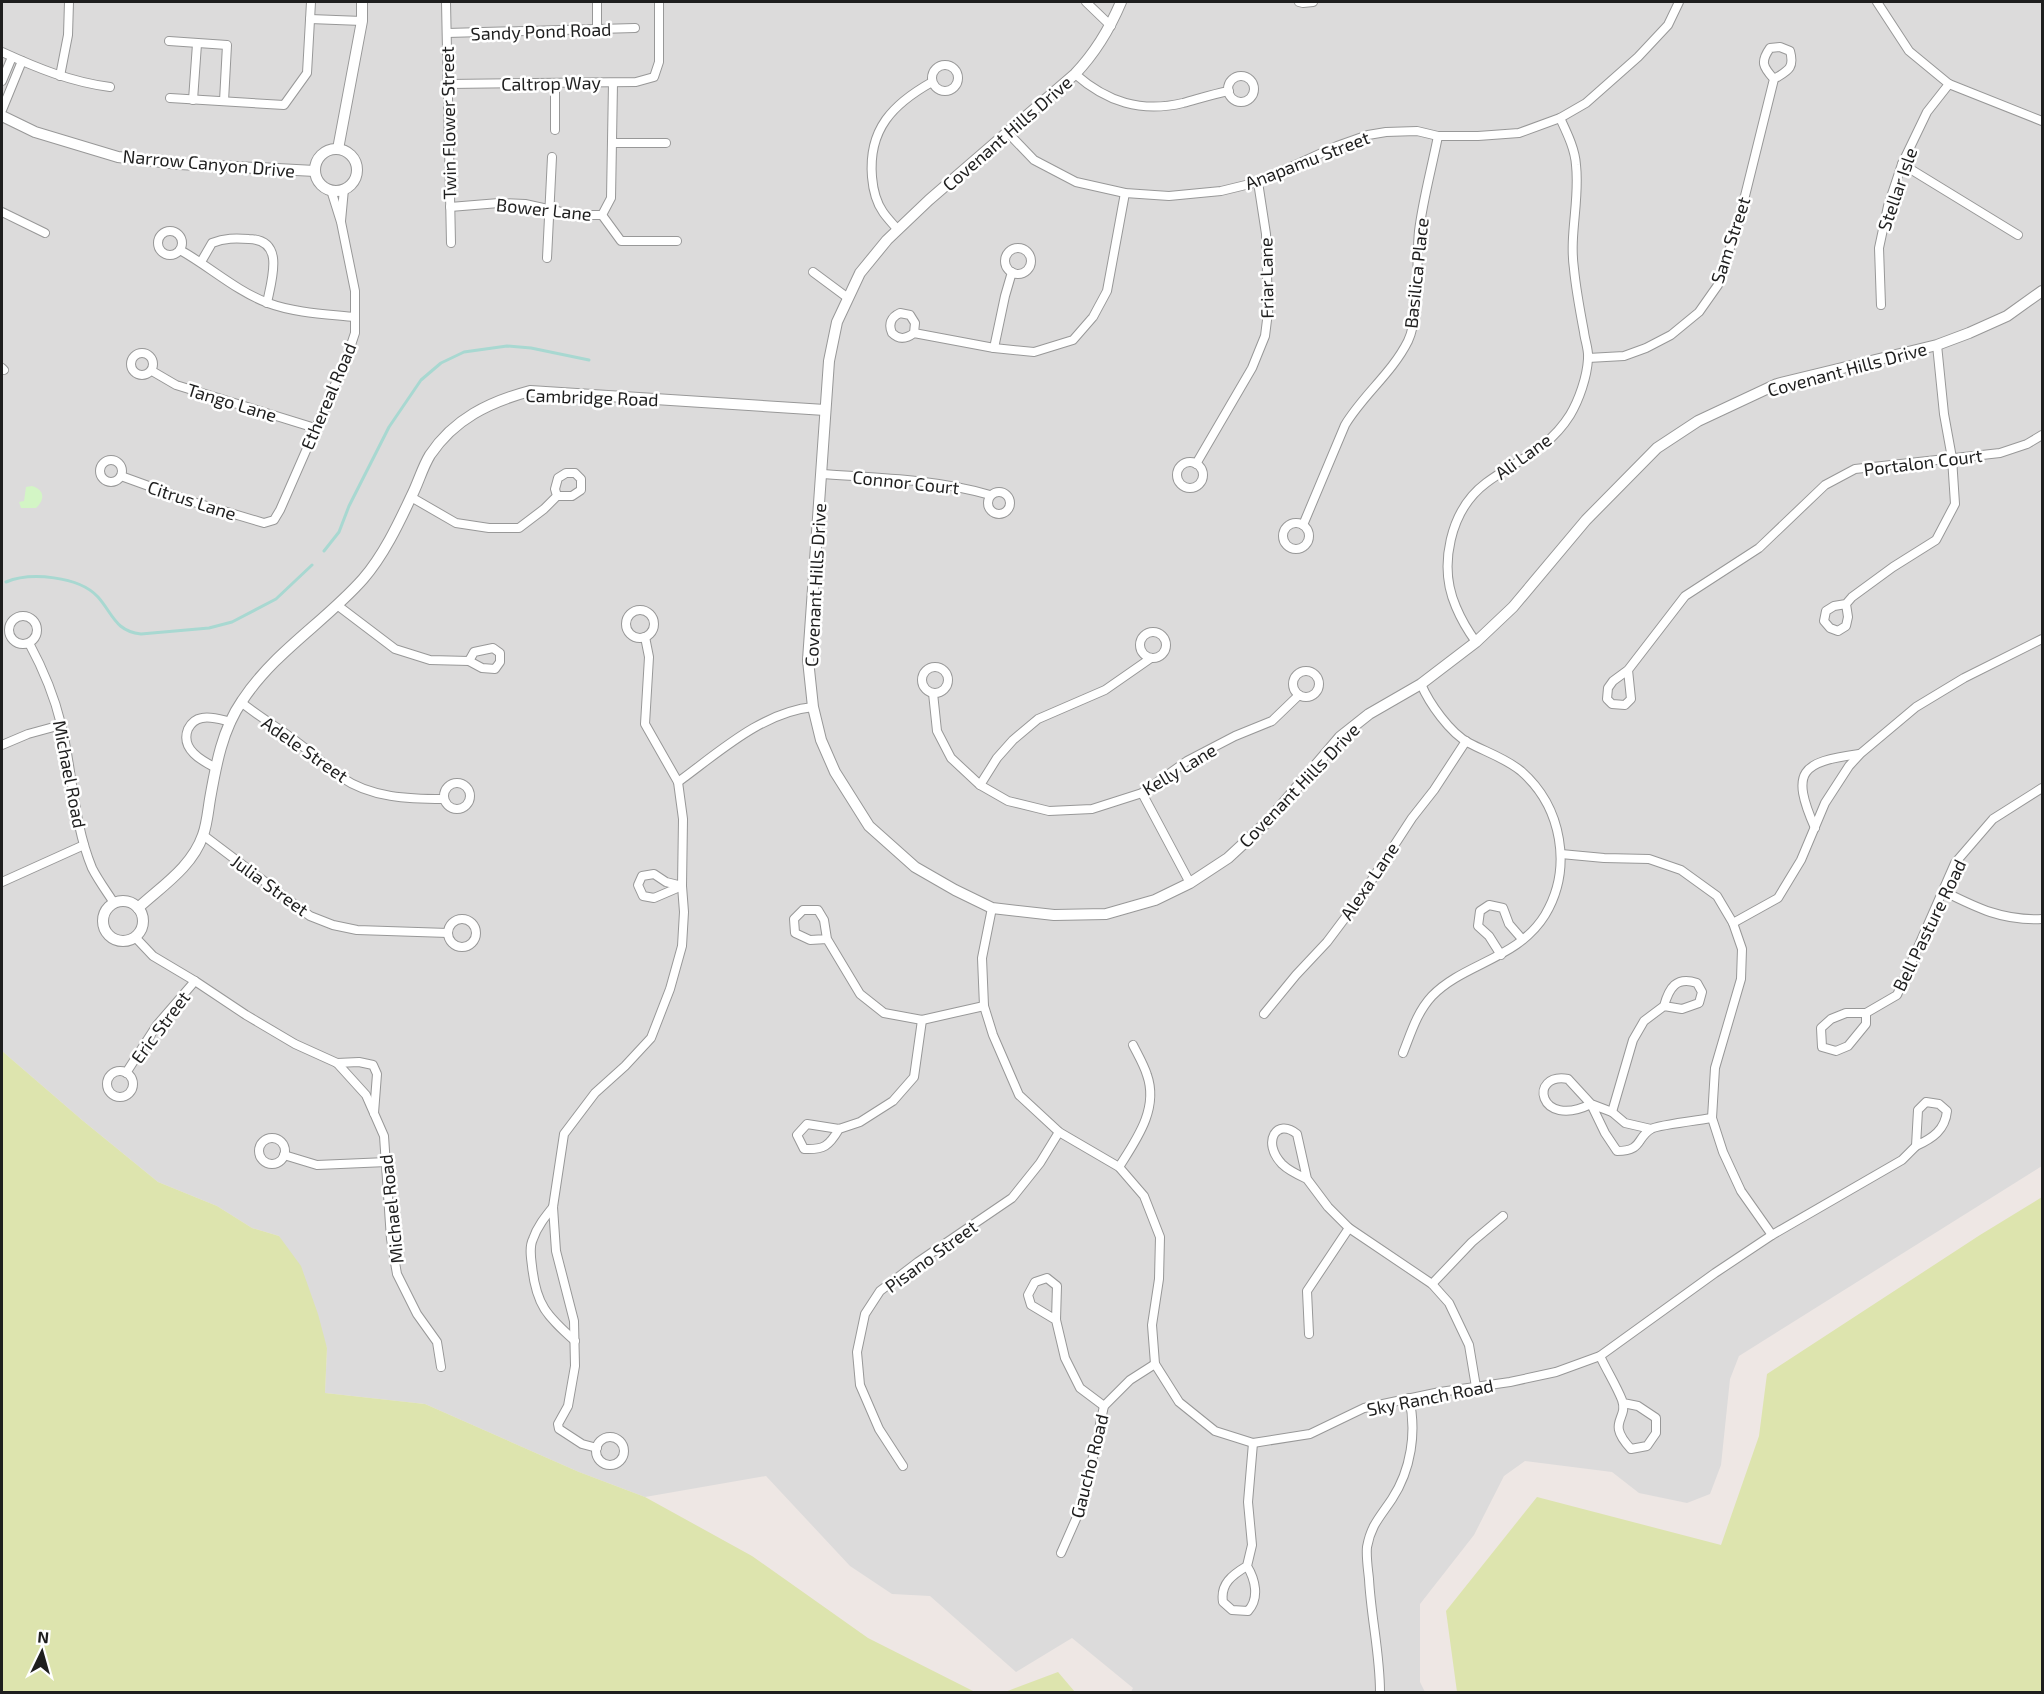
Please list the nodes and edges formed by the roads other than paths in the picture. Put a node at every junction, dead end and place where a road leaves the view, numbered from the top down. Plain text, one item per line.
1 (69, 2) edge
2 (311, 2) edge
3 (362, 2) edge
4 (446, 2) edge
5 (597, 2) edge
6 (659, 2) edge
7 (1086, 2) edge
8 (1121, 2) edge
9 (1299, 2) edge
10 (1313, 2) edge
11 (1679, 2) edge
12 (1877, 2) edge
13 (310, 20) junction
14 (362, 21) junction
15 (1111, 26) junction
16 (634, 28) dead end
17 (597, 29) junction
18 (447, 33) junction
19 (169, 41) dead end
20 (197, 44) junction
21 (2, 52) edge
22 (12, 57) junction
23 (22, 61) junction
24 (1075, 74) junction
25 (60, 76) junction
26 (1774, 79) dead end
27 (2, 81) edge
28 (613, 82) junction
29 (932, 82) dead end
30 (555, 83) junction
31 (448, 84) junction
32 (1949, 84) junction
33 (110, 87) dead end
34 (1229, 91) dead end
35 (170, 99) dead end
36 (193, 100) junction
37 (224, 101) junction
38 (2, 110) edge
39 (2, 116) edge
40 (1560, 118) junction
41 (2042, 120) edge
42 (555, 130) dead end
43 (1008, 133) junction
44 (1438, 136) junction
45 (612, 143) junction
46 (666, 143) dead end
47 (338, 149) junction
48 (552, 157) dead end
49 (1902, 164) junction
50 (315, 171) junction
51 (1258, 182) junction
52 (344, 189) junction
53 (331, 190) junction
54 (1125, 193) junction
55 (450, 207) junction
56 (550, 208) junction
57 (2, 212) edge
58 (602, 215) junction
59 (341, 222) junction
60 (898, 230) junction
61 (45, 233) dead end
62 (2018, 235) dead end
63 (677, 241) dead end
64 (451, 243) dead end
65 (180, 250) dead end
66 (548, 258) dead end
67 (201, 262) junction
68 (813, 272) dead end
69 (1012, 272) dead end
70 (2043, 291) edge
71 (848, 298) junction
72 (267, 303) junction
73 (1881, 304) dead end
74 (355, 317) junction
75 (914, 333) dead end
76 (1937, 345) junction
77 (994, 348) junction
78 (1588, 358) junction
79 (152, 371) dead end
80 (825, 410) junction
81 (315, 428) junction
82 (2043, 435) edge
83 (1952, 458) junction
84 (1196, 464) dead end
85 (821, 474) junction
86 (122, 476) dead end
87 (990, 495) dead end
88 (557, 496) dead end
89 (411, 497) junction
90 (264, 523) joint
91 (1303, 525) dead end
92 (1846, 604) dead end
93 (337, 605) junction
94 (645, 637) dead end
95 (2043, 639) edge
96 (29, 642) dead end
97 (1476, 642) junction
98 (1150, 658) dead end
99 (469, 661) dead end
100 (1628, 670) dead end
101 (1421, 684) junction
102 (933, 693) dead end
103 (1299, 695) dead end
104 (241, 702) junction
105 (813, 707) junction
106 (231, 722) junction
107 (61, 725) junction
108 (1466, 741) junction
109 (2, 745) edge
110 (1860, 754) junction
111 (216, 768) junction
112 (678, 782) junction
113 (980, 785) junction
114 (2043, 788) edge
115 (1142, 793) junction
116 (444, 799) dead end
117 (1815, 828) junction
118 (203, 835) junction
119 (84, 845) junction
120 (1562, 854) junction
121 (2, 882) edge
122 (1190, 883) junction
123 (682, 886) junction
124 (1943, 891) junction
125 (114, 903) junction
126 (138, 908) junction
127 (992, 908) junction
128 (2043, 919) edge
129 (1733, 923) junction
130 (448, 933) dead end
131 (135, 937) junction
132 (827, 939) junction
133 (1522, 939) junction
134 (1501, 955) junction
135 (195, 981) junction
136 (984, 1006) junction
137 (1664, 1006) junction
138 (1866, 1013) junction
139 (1264, 1014) dead end
140 (922, 1020) junction
141 (1133, 1045) dead end
142 (1403, 1053) dead end
143 (337, 1063) junction
144 (126, 1073) dead end
145 (1591, 1104) junction
146 (1612, 1112) junction
147 (374, 1114) junction
148 (1712, 1118) junction
149 (839, 1129) junction
150 (1651, 1129) junction
151 (1059, 1132) junction
152 (1916, 1146) junction
153 (284, 1155) dead end
154 (387, 1162) junction
155 (1119, 1167) junction
156 (1307, 1179) junction
157 (553, 1207) junction
158 (1503, 1216) dead end
159 (1349, 1228) junction
160 (1772, 1235) junction
161 (1432, 1284) junction
162 (1056, 1320) junction
163 (1309, 1334) dead end
164 (575, 1341) junction
165 (1600, 1356) junction
166 (1155, 1364) junction
167 (441, 1366) dead end
168 (1476, 1387) junction
169 (1408, 1398) junction
170 (1623, 1403) junction
171 (1104, 1406) junction
172 (1253, 1443) junction
173 (597, 1448) dead end
174 (903, 1466) dead end
175 (1061, 1553) dead end
176 (1247, 1566) junction
177 (1380, 1692) edge

1 - 25 street
2 - 13 street
3 - 14 street
4 - 18 street, Twin Flower Street
5 - 17 street
6 - 28 street, Caltrop Way
7 - 15 street
8 - 15 street, Covenant Hills Drive
9 - 10 street
11 - 40 street, Anapamu Street
12 - 32 street
13 - 14 street
13 - 37 street
14 - 47 street
15 - 24 street, Covenant Hills Drive
16 - 17 street, Sandy Pond Road
17 - 18 street, Sandy Pond Road
18 - 31 street, Twin Flower Street
19 - 20 street
20 - 36 street
20 - 37 street
21 - 22 street
22 - 23 street
22 - 27 street
23 - 25 street
23 - 38 street
24 - 34 street
24 - 43 street, Covenant Hills Drive
25 - 33 street
26 - 78 street, Sam Street
28 - 30 street, Caltrop Way
28 - 45 street, Bower Lane
29 - 60 street
30 - 31 street, Caltrop Way
30 - 42 street
31 - 55 street, Twin Flower Street
32 - 41 street
32 - 49 street, Stellar Isle
35 - 36 street
36 - 37 street
39 - 50 street, Narrow Canyon Drive
40 - 44 street, Anapamu Street
40 - 78 street, Ali Lane
43 - 54 street, Anapamu Street
43 - 60 street, Covenant Hills Drive
44 - 51 street, Anapamu Street
44 - 91 street, Basilica Place
45 - 46 street
45 - 58 street, Bower Lane
47 - 50 street
47 - 52 street
48 - 56 street
49 - 62 street
49 - 73 street, Stellar Isle
50 - 53 street
51 - 54 street, Anapamu Street
51 - 84 street, Friar Lane
52 - 53 street
52 - 59 street, Ethereal Road
53 - 59 street, Ethereal Road
54 - 77 street
55 - 56 street, Bower Lane
55 - 64 street, Twin Flower Street
56 - 58 street, Bower Lane
56 - 66 street
57 - 61 street
58 - 63 street, Bower Lane
59 - 74 street, Ethereal Road
60 - 71 street, Covenant Hills Drive
65 - 67 street
67 - 72 street
67 - 72 street
68 - 71 street
69 - 77 street
70 - 76 street, Covenant Hills Drive
71 - 80 street, Covenant Hills Drive
72 - 74 street
74 - 81 street, Ethereal Road
75 - 77 street
76 - 83 street
76 - 97 street, Covenant Hills Drive
78 - 97 street, Ali Lane
79 - 81 street, Tango Lane
80 - 85 street, Covenant Hills Drive
80 - 89 street, Cambridge Road
81 - 90 street, Ethereal Road
82 - 83 street, Portalon Court
83 - 92 street
83 - 100 street, Portalon Court
85 - 87 street, Connor Court
85 - 105 street, Covenant Hills Drive
86 - 90 street, Citrus Lane
88 - 89 street
89 - 93 street, Cambridge Road
93 - 99 street
93 - 104 street, Cambridge Road
94 - 112 street
95 - 110 street
96 - 107 street, Michael Road
97 - 101 street, Covenant Hills Drive
98 - 113 street
101 - 108 street
101 - 122 street, Covenant Hills Drive
102 - 113 street, Kelly Lane
103 - 115 street, Kelly Lane
104 - 106 street, Cambridge Road
104 - 116 street, Adele Street
105 - 112 street
105 - 127 street, Covenant Hills Drive
106 - 111 street, Cambridge Road
106 - 111 street
107 - 109 street
107 - 119 street, Michael Road
108 - 120 street
108 - 139 street, Alexa Lane
110 - 117 street
110 - 117 street
111 - 118 street, Cambridge Road
112 - 123 street
113 - 115 street, Kelly Lane
114 - 124 street, Bell Pasture Road
115 - 122 street
117 - 129 street
118 - 126 street, Cambridge Road
118 - 130 street, Julia Street
119 - 121 street
119 - 125 street, Michael Road
120 - 129 street
120 - 133 street
122 - 127 street, Covenant Hills Drive
123 - 123 street
123 - 157 street
124 - 128 street
124 - 138 street, Bell Pasture Road
125 - 126 street
125 - 131 street
126 - 131 street
127 - 136 street, Sky Ranch Road
129 - 148 street
131 - 135 street, Michael Road
132 - 132 street
132 - 140 street
133 - 134 street
133 - 134 street
134 - 142 street
135 - 143 street, Michael Road
135 - 144 street, Eric Street
136 - 140 street
136 - 151 street, Sky Ranch Road
137 - 137 street
137 - 146 street
138 - 138 street, Bell Pasture Road
140 - 149 street
141 - 155 street
143 - 147 street, Michael Road
143 - 147 street, Michael Road
145 - 145 street
145 - 146 street
145 - 150 street
146 - 150 street
147 - 154 street, Michael Road
148 - 150 street
148 - 160 street
149 - 149 street
151 - 155 street, Sky Ranch Road
151 - 174 street, Pisano Street
152 - 152 street, Sky Ranch Road
152 - 160 street, Sky Ranch Road
153 - 154 street
154 - 167 street, Michael Road
155 - 166 street, Sky Ranch Road
156 - 156 street
156 - 159 street
157 - 164 street
157 - 164 street
158 - 161 street
159 - 161 street
159 - 163 street
160 - 165 street, Sky Ranch Road
161 - 168 street
162 - 162 street
162 - 171 street
164 - 173 street
165 - 168 street, Sky Ranch Road
165 - 170 street
166 - 171 street, Gaucho Road
166 - 172 street, Sky Ranch Road
168 - 169 street, Sky Ranch Road
169 - 172 street, Sky Ranch Road
169 - 177 street
170 - 170 street
171 - 175 street, Gaucho Road
172 - 176 street
176 - 176 street

